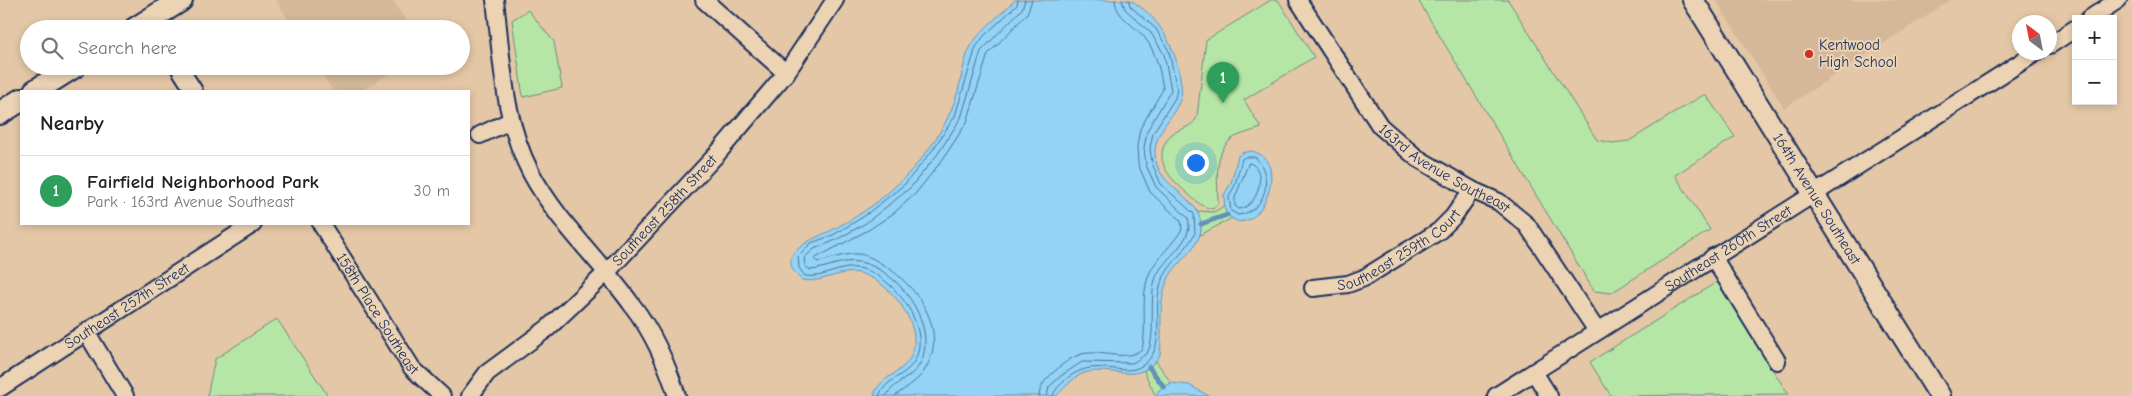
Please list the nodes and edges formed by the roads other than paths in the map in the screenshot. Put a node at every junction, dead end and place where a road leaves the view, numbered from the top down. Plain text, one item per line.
1 (182, 0) edge
2 (495, 0) edge
3 (704, 0) edge
4 (835, 0) edge
5 (1298, 0) edge
6 (1693, 0) edge
7 (2118, 0) edge
8 (2095, 15) edge
9 (150, 20) edge
10 (2072, 30) edge
11 (2057, 40) edge
12 (2024, 60) edge
13 (786, 73) junction
14 (61, 75) edge
15 (184, 75) edge
16 (37, 90) edge
17 (193, 90) edge
18 (20, 101) edge
19 (0, 113) edge
20 (510, 121) junction
21 (480, 135) dead end
22 (1472, 190) junction
23 (1813, 194) junction
24 (251, 225) edge
25 (322, 225) edge
26 (1714, 257) junction
27 (606, 273) junction
28 (1313, 288) dead end
29 (1597, 331) junction
30 (87, 333) junction
31 (1777, 361) dead end
32 (1534, 372) junction
33 (0, 388) edge
34 (125, 396) edge
35 (442, 396) edge
36 (470, 396) edge
37 (677, 396) edge
38 (1496, 396) edge
39 (1549, 396) edge
40 (1940, 396) edge

1 - 9 main road
2 - 20 street
3 - 13 street
4 - 13 street, Southeast 258th Street
5 - 22 street, 163rd Avenue Southeast
6 - 23 street, 164th Avenue Southeast
7 - 8 street
10 - 11 street
12 - 23 street, Southeast 260th Street
13 - 27 street, Southeast 258th Street
14 - 16 main road
15 - 17 street
18 - 19 main road
20 - 21 street
20 - 27 street
22 - 28 street, Southeast 259th Court
22 - 29 street, 163rd Avenue Southeast
23 - 26 street, Southeast 260th Street
23 - 40 street, 164th Avenue Southeast
24 - 30 street, Southeast 257th Street
25 - 35 street, 158th Place Southeast
26 - 29 street, Southeast 260th Street
26 - 31 street
27 - 36 street, Southeast 258th Street
27 - 37 street
29 - 32 street, Southeast 260th Street
30 - 33 street, Southeast 257th Street
30 - 34 street
32 - 38 street, Southeast 260th Street
32 - 39 street

